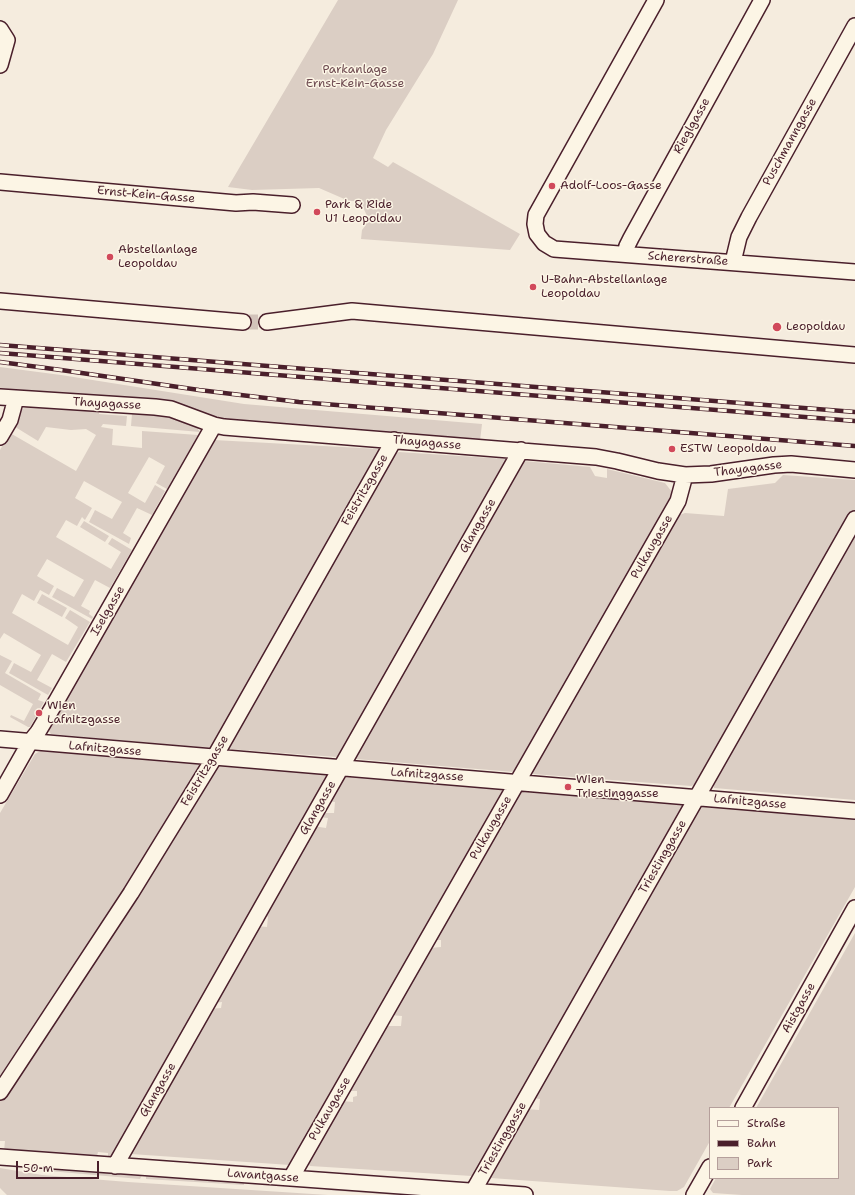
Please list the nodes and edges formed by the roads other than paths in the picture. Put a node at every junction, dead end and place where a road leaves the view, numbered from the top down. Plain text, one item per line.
1 (656, 0) edge
2 (762, 0) edge
3 (855, 26) edge
4 (0, 29) edge
5 (0, 65) edge
6 (0, 182) edge
7 (292, 205) dead end
8 (625, 254) junction
9 (733, 262) junction
10 (855, 272) edge
11 (0, 301) edge
12 (243, 322) tunnel mouth
13 (267, 322) tunnel mouth
14 (855, 355) edge
15 (0, 397) edge
16 (16, 398) junction
17 (214, 425) junction
18 (0, 437) edge
19 (394, 440) junction
20 (521, 450) junction
21 (855, 470) edge
22 (685, 475) junction
23 (855, 519) edge
24 (0, 739) edge
25 (30, 742) junction
26 (214, 758) junction
27 (341, 768) junction
28 (517, 782) junction
29 (0, 795) edge
30 (696, 798) junction
31 (855, 811) edge
32 (855, 908) edge
33 (0, 1092) edge
34 (744, 1107) edge
35 (0, 1157) edge
36 (115, 1166) junction
37 (709, 1168) edge
38 (291, 1178) junction
39 (472, 1193) edge
40 (525, 1195) edge
41 (694, 1195) edge

1 - 8 street, Schererstraße
2 - 8 street, Rieglgasse
3 - 9 street, Puschmanngasse
4 - 5 street
6 - 7 street, Ernst-Kein-Gasse
8 - 9 street, Schererstraße
9 - 10 street, Schererstraße
11 - 12 street
13 - 14 street
15 - 16 street, Thayagasse
16 - 17 street, Thayagasse
16 - 18 street
17 - 19 street, Thayagasse
17 - 25 street, Iselgasse
19 - 20 street, Thayagasse
19 - 26 street, Feistritzgasse
20 - 22 street, Thayagasse
20 - 27 street, Glangasse
21 - 22 street, Thayagasse
22 - 28 street, Pulkaugasse
23 - 30 street, Triestinggasse
24 - 25 street, Lafnitzgasse
25 - 26 street, Lafnitzgasse
25 - 29 street, Iselgasse
26 - 27 street, Lafnitzgasse
26 - 33 street, Feistritzgasse
27 - 28 street, Lafnitzgasse
27 - 36 street, Glangasse
28 - 30 street, Lafnitzgasse
28 - 38 street, Pulkaugasse
30 - 31 street, Lafnitzgasse
30 - 39 street, Triestinggasse
32 - 34 street, Aistgasse
35 - 36 street, Lavantgasse
36 - 38 street, Lavantgasse
37 - 41 street
38 - 39 street, Lavantgasse
39 - 40 street, Lavantgasse

